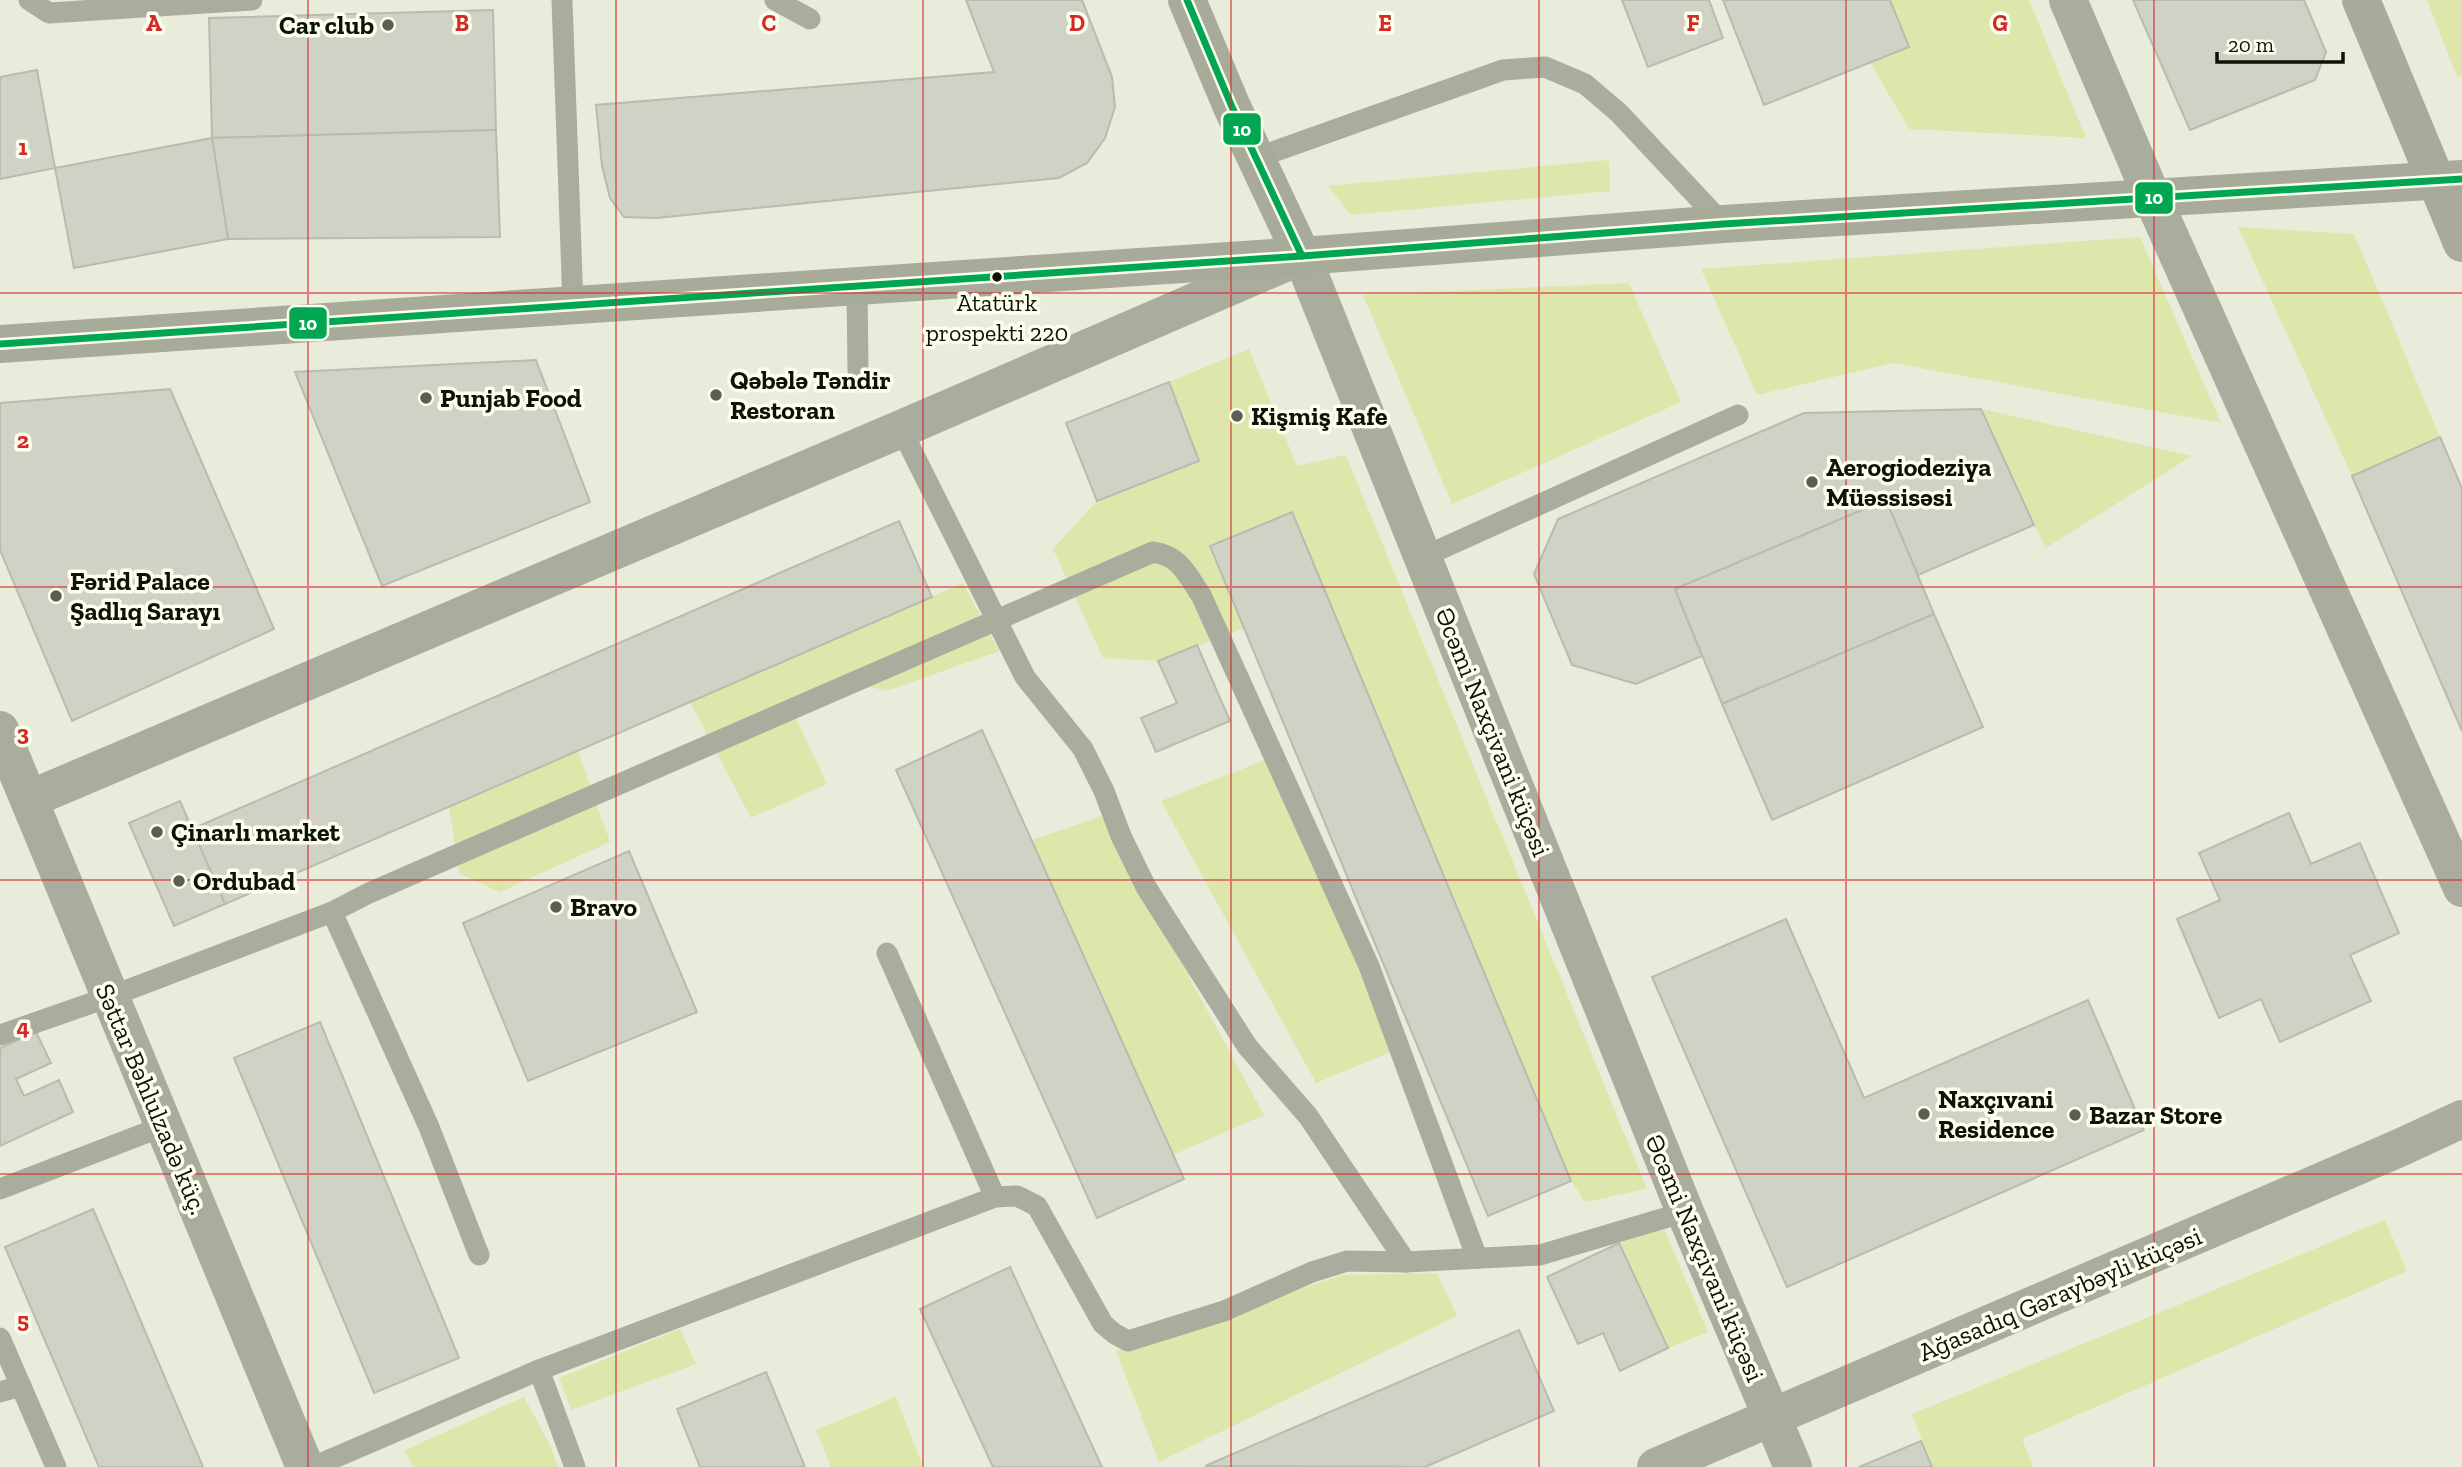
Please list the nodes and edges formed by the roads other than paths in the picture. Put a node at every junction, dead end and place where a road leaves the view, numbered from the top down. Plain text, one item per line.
1 (29, 0) edge
2 (252, 0) edge
3 (562, 0) edge
4 (775, 0) edge
5 (1186, 0) edge
6 (2068, 0) edge
7 (2361, 0) edge
8 (810, 19) dead end
9 (1256, 158) junction
10 (2449, 179) edge
11 (2152, 197) junction
12 (1723, 224) junction
13 (2462, 243) edge
14 (1302, 256) junction
15 (857, 286) junction
16 (573, 305) junction
17 (0, 344) edge
18 (858, 372) dead end
19 (1738, 415) dead end
20 (901, 429) junction
21 (1423, 558) junction
22 (997, 620) junction
23 (0, 730) edge
24 (30, 799) junction
25 (2462, 888) edge
26 (332, 912) junction
27 (887, 953) dead end
28 (109, 997) junction
29 (0, 1035) edge
30 (2462, 1119) edge
31 (164, 1126) junction
32 (0, 1189) edge
33 (995, 1197) junction
34 (1685, 1213) junction
35 (479, 1255) dead end
36 (1477, 1258) junction
37 (1406, 1262) junction
38 (0, 1339) edge
39 (539, 1370) junction
40 (10, 1389) edge
41 (1772, 1419) junction
42 (55, 1467) edge
43 (305, 1467) edge
44 (313, 1467) edge
45 (575, 1467) edge
46 (1656, 1467) edge
47 (1793, 1467) edge

1 - 2 lane
3 - 16 lane
4 - 8 lane
5 - 9 main road, Əcəmi Naxçivani küçəsi
6 - 11 street
7 - 10 main road
9 - 12 lane
9 - 14 main road, Əcəmi Naxçivani küçəsi
10 - 11 main road
10 - 13 main road
11 - 12 main road
11 - 25 street
12 - 14 main road
14 - 15 main road
14 - 20 street
14 - 21 street, Əcəmi Naxçivani küçəsi
15 - 16 main road
15 - 18 lane
16 - 17 main road
19 - 21 lane
20 - 22 lane
20 - 24 street
21 - 34 street, Əcəmi Naxçivani küçəsi
22 - 26 lane
22 - 36 lane
22 - 37 lane
23 - 24 street, Səttar Bəhlulzadə küç.
24 - 28 street, Səttar Bəhlulzadə küç.
26 - 28 lane
26 - 35 lane
27 - 33 lane
28 - 29 lane
28 - 31 street, Səttar Bəhlulzadə küç.
30 - 41 street, Ağasadıq Gəraybəyli küçəsi
31 - 32 lane
31 - 43 street, Səttar Bəhlulzadə küç.
33 - 37 lane
33 - 39 lane
34 - 36 lane
34 - 41 street, Əcəmi Naxçivani küçəsi
36 - 37 lane
38 - 40 lane
39 - 44 lane
39 - 45 lane
40 - 42 lane
41 - 46 street, Ağasadıq Gəraybəyli küçəsi
41 - 47 street, Əcəmi Naxçivani küçəsi

